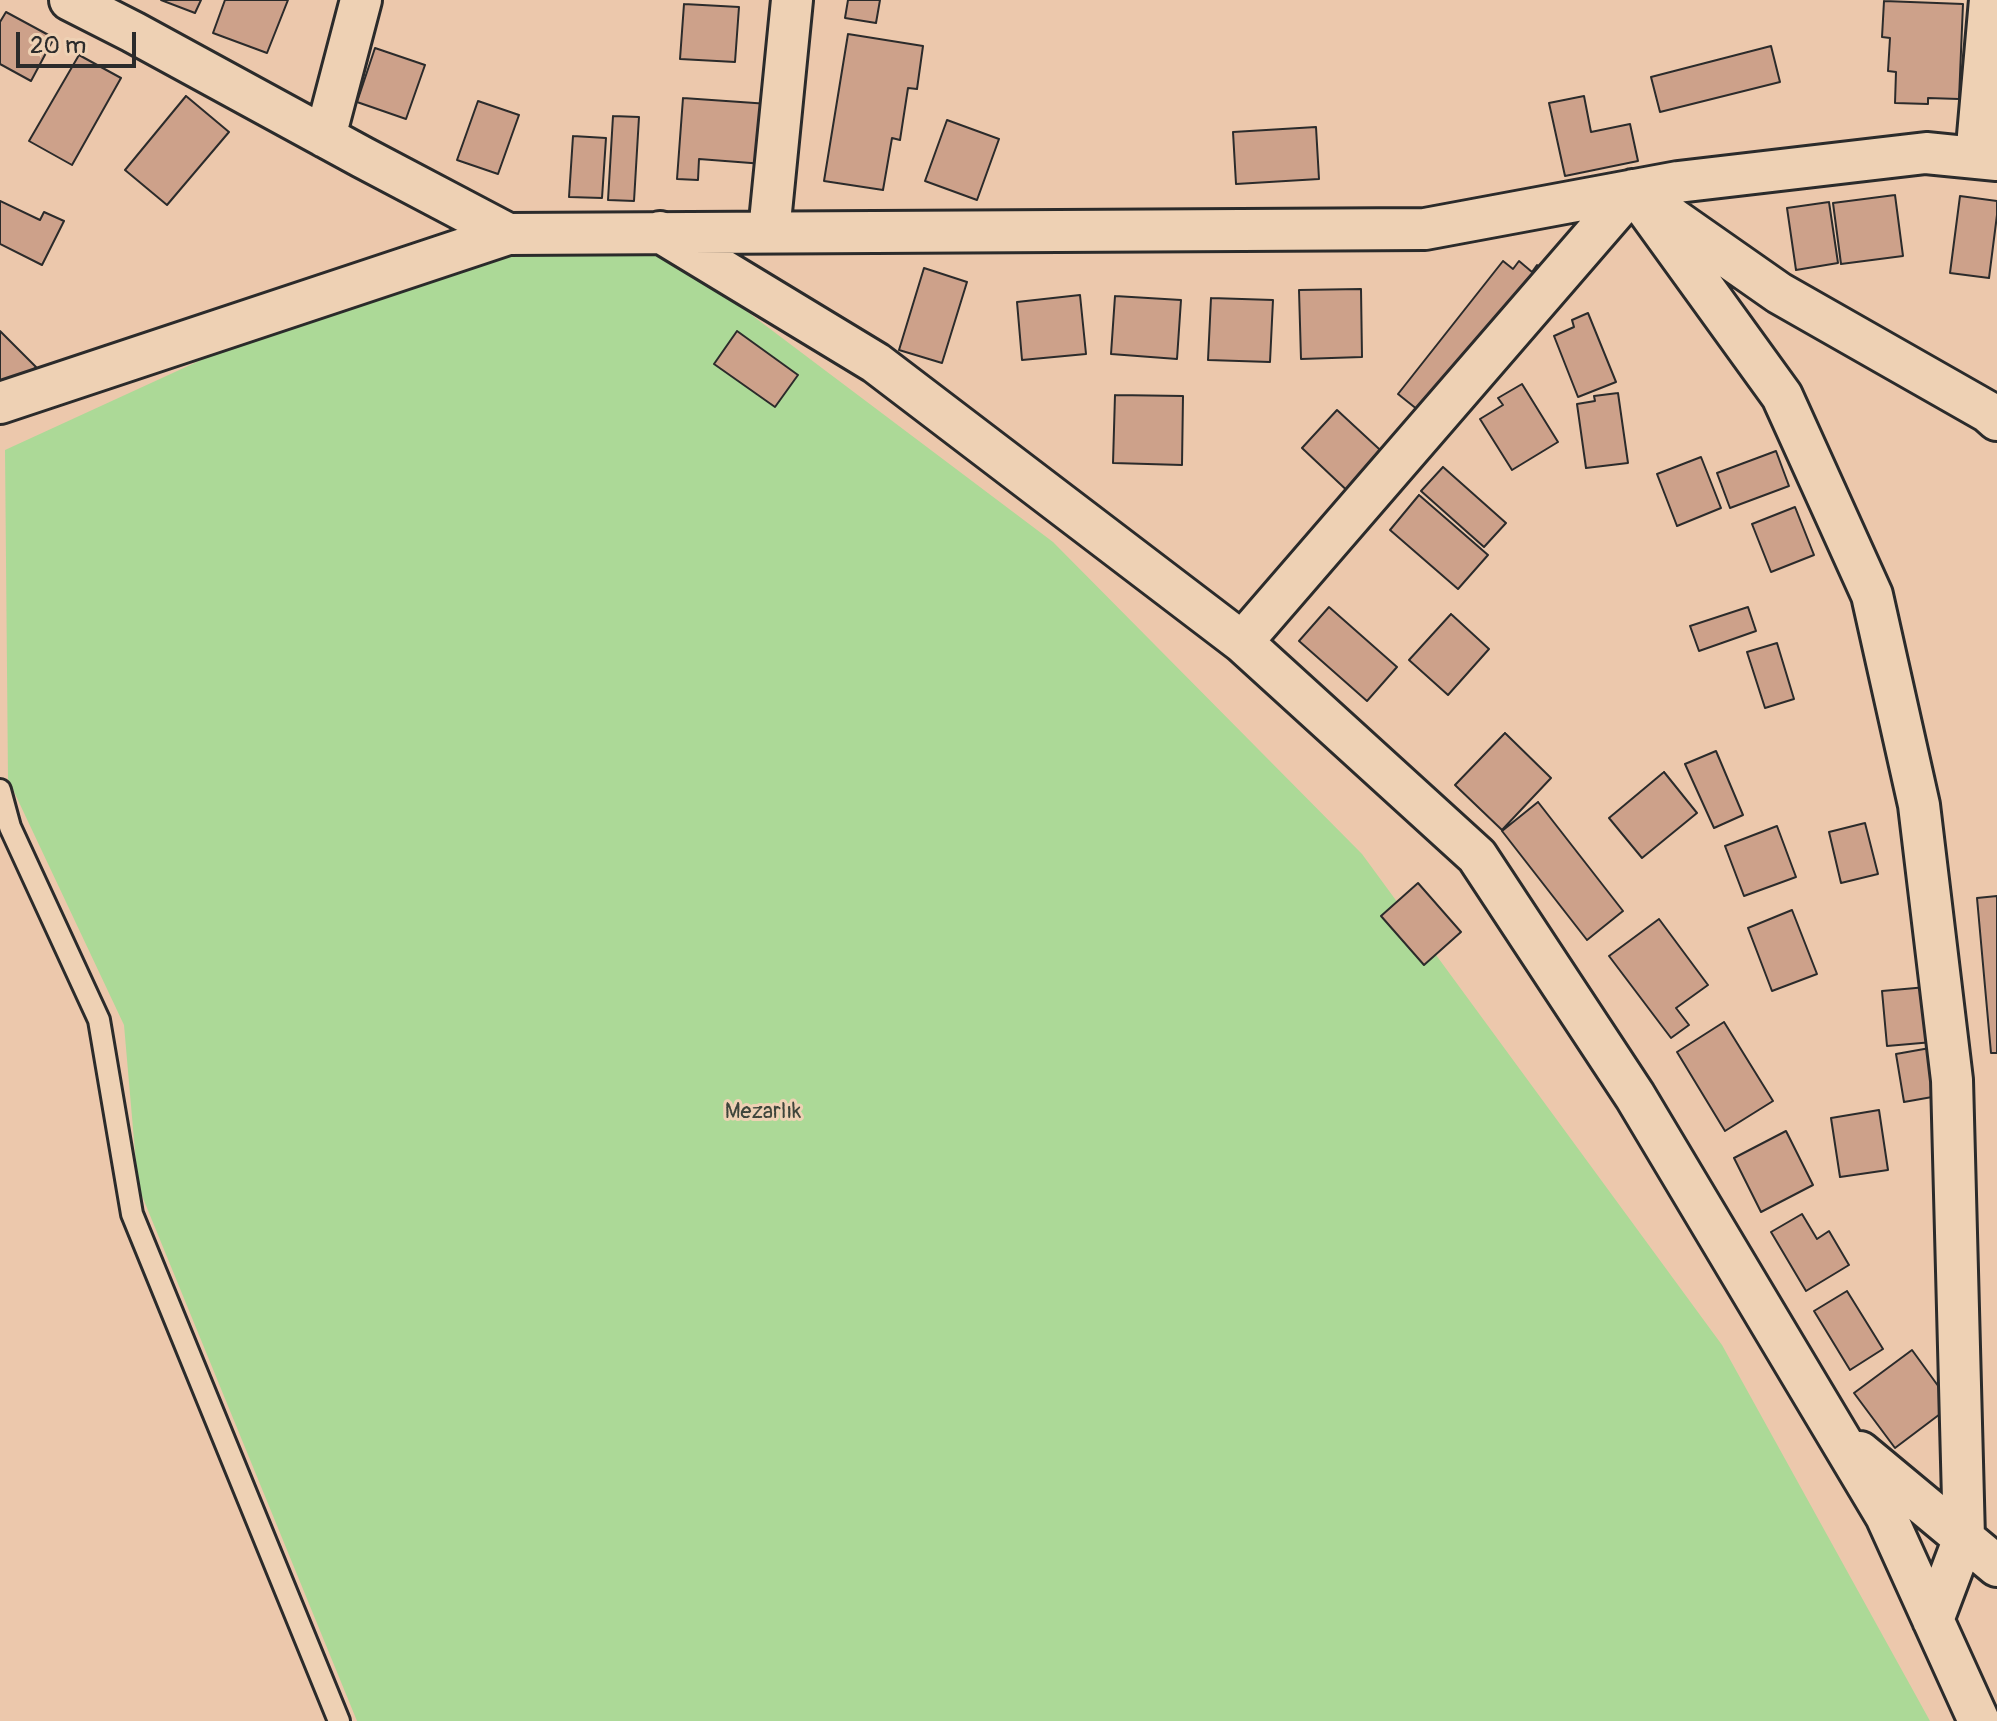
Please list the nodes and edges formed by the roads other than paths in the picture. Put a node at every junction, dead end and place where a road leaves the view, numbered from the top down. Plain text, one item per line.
1 (70, 0) edge
2 (361, 0) edge
3 (792, 0) edge
4 (1990, 0) edge
5 (325, 137) junction
6 (1987, 159) edge
7 (1633, 190) junction
8 (660, 232) junction
9 (769, 232) junction
10 (508, 234) junction
11 (0, 403) edge
12 (1997, 420) edge
13 (1242, 642) junction
14 (0, 790) edge
15 (1836, 1432) junction
16 (1964, 1538) junction
17 (1997, 1566) edge
18 (1933, 1620) junction
19 (339, 1721) edge
20 (1979, 1721) edge

1 - 5 street
2 - 5 street
3 - 9 street
4 - 6 street
5 - 10 street
6 - 7 street
7 - 9 street
7 - 12 street
7 - 13 street
7 - 16 street
8 - 9 street
8 - 10 street
8 - 13 street
10 - 11 street
13 - 15 street
14 - 19 lane
15 - 16 street
15 - 18 street
16 - 17 street
16 - 18 street
18 - 20 street

